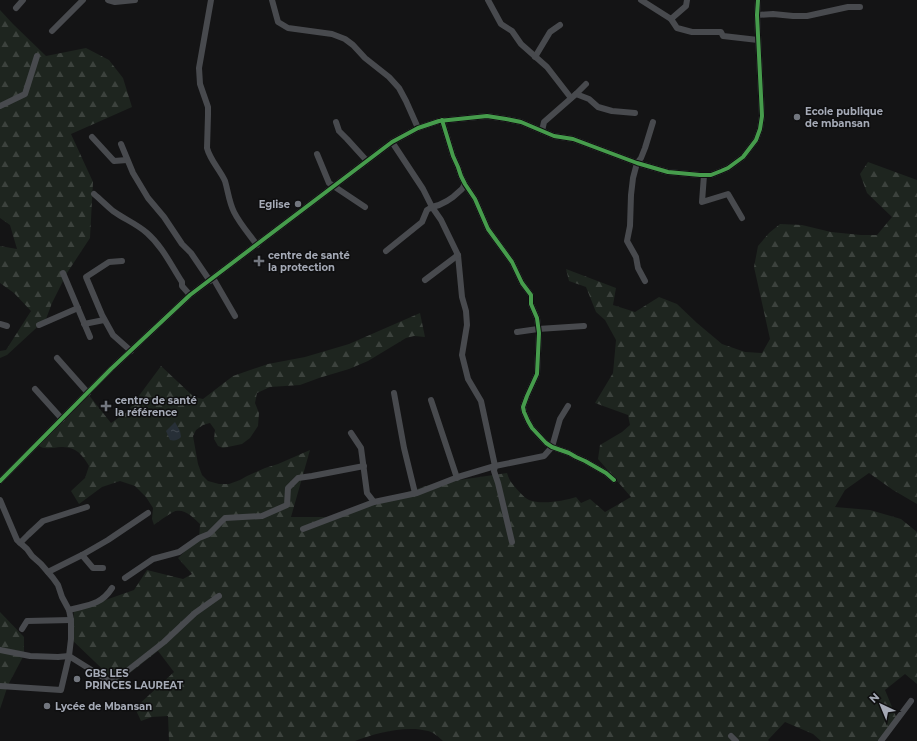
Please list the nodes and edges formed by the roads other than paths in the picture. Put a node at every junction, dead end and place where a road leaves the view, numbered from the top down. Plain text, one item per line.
1 (23, 0) edge
2 (83, 0) edge
3 (108, 0) edge
4 (135, 0) edge
5 (211, 0) edge
6 (272, 0) edge
7 (489, 0) edge
8 (641, 0) edge
9 (687, 0) edge
10 (758, 0) edge
11 (860, 7) dead end
12 (16, 8) dead end
13 (757, 15) junction
14 (670, 20) junction
15 (560, 25) dead end
16 (52, 31) dead end
17 (758, 40) junction
18 (38, 56) dead end
19 (535, 57) junction
20 (586, 84) dead end
21 (574, 96) junction
22 (0, 106) edge
23 (635, 113) dead end
24 (442, 120) junction
25 (336, 122) dead end
26 (653, 122) dead end
27 (418, 128) junction
28 (542, 131) junction
29 (92, 137) dead end
30 (392, 142) junction
31 (121, 144) dead end
32 (317, 154) dead end
33 (127, 160) junction
34 (367, 161) junction
35 (637, 163) junction
36 (704, 175) junction
37 (465, 184) junction
38 (334, 186) junction
39 (94, 194) dead end
40 (365, 207) dead end
41 (432, 207) junction
42 (742, 218) dead end
43 (257, 245) junction
44 (386, 251) dead end
45 (458, 255) junction
46 (122, 261) dead end
47 (63, 273) dead end
48 (211, 279) junction
49 (425, 280) dead end
50 (645, 281) dead end
51 (190, 295) junction
52 (78, 308) junction
53 (235, 316) dead end
54 (104, 320) junction
55 (0, 324) edge
56 (84, 324) junction
57 (39, 325) dead end
58 (7, 326) dead end
59 (584, 326) dead end
60 (538, 329) junction
61 (517, 332) dead end
62 (90, 336) dead end
63 (130, 351) junction
64 (57, 358) dead end
65 (35, 389) dead end
66 (88, 393) junction
67 (394, 393) dead end
68 (431, 400) dead end
69 (568, 406) dead end
70 (62, 419) junction
71 (351, 433) dead end
72 (552, 447) junction
73 (364, 466) junction
74 (495, 466) junction
75 (457, 478) junction
76 (614, 480) dead end
77 (0, 481) edge
78 (415, 493) junction
79 (0, 500) edge
80 (374, 502) junction
81 (87, 507) dead end
82 (148, 513) dead end
83 (303, 529) dead end
84 (512, 542) dead end
85 (20, 543) junction
86 (82, 555) junction
87 (103, 568) dead end
88 (48, 572) junction
89 (125, 578) dead end
90 (112, 588) dead end
91 (219, 596) dead end
92 (69, 610) junction
93 (71, 620) junction
94 (22, 629) dead end
95 (0, 650) edge
96 (69, 656) junction
97 (0, 686) edge
98 (911, 701) dead end
99 (730, 736) dead end
100 (736, 741) edge
101 (882, 741) edge

1 - 12 street
2 - 16 street
3 - 4 street
5 - 43 street
6 - 27 street
7 - 19 street
8 - 14 street
9 - 14 street
10 - 13 street
11 - 13 street
13 - 17 street
14 - 17 street
15 - 19 street
17 - 36 street
18 - 22 street
19 - 21 street
20 - 21 street
21 - 23 street
21 - 28 street
24 - 27 street
24 - 28 street
24 - 37 street
25 - 34 street
26 - 35 street
27 - 30 street
28 - 35 street
29 - 33 street
30 - 34 street
30 - 41 street
31 - 33 street
32 - 38 street
33 - 48 street
34 - 38 street
35 - 36 street
35 - 50 street
36 - 42 street
37 - 41 street
37 - 60 street
38 - 40 street
38 - 43 street
39 - 51 street
41 - 44 street
41 - 45 street
43 - 48 street
45 - 49 street
45 - 74 street
46 - 54 street
47 - 52 street
48 - 51 street
48 - 53 street
51 - 63 street
52 - 56 street
52 - 57 street
54 - 56 street
54 - 63 street
55 - 58 street
56 - 62 street
59 - 60 street
60 - 61 street
60 - 72 street
63 - 66 street
64 - 66 street
65 - 70 street
66 - 70 street
67 - 78 street
68 - 75 street
69 - 72 street
70 - 77 street
71 - 73 street
72 - 74 street
72 - 76 street
73 - 80 street
73 - 89 street
74 - 75 street
74 - 84 street
75 - 78 street
78 - 80 street
79 - 85 street
80 - 83 street
81 - 85 street
82 - 86 street
85 - 88 street
86 - 87 street
86 - 88 street
88 - 92 street
90 - 92 street
91 - 96 street
92 - 93 street
93 - 94 street
93 - 96 street
95 - 96 street
96 - 97 street
98 - 101 street
99 - 100 street

